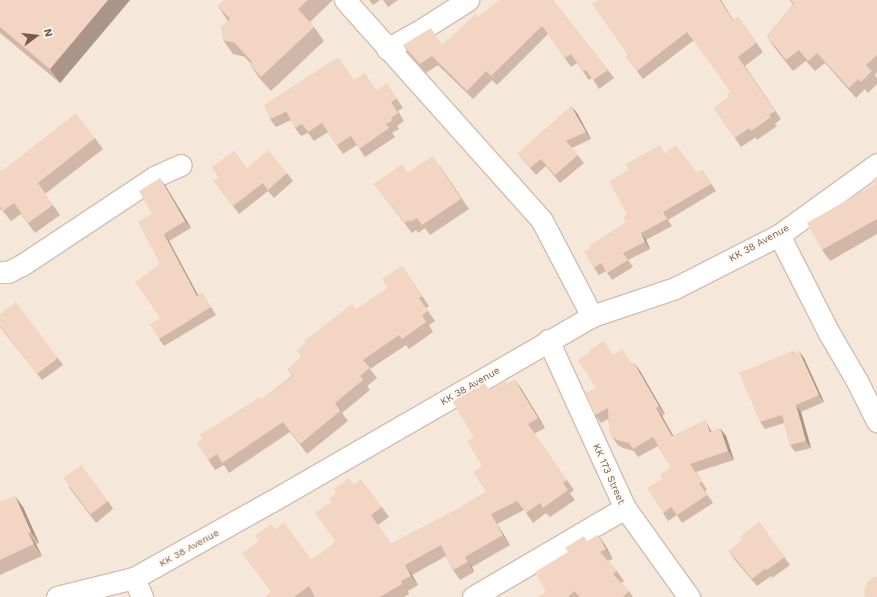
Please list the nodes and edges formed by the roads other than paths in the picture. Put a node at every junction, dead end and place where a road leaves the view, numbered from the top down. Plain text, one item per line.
1 (345, 0) edge
2 (468, 0) edge
3 (387, 49) junction
4 (877, 164) edge
5 (180, 165) dead end
6 (779, 235) junction
7 (0, 272) edge
8 (592, 316) junction
9 (548, 340) junction
10 (877, 421) edge
11 (625, 508) junction
12 (138, 588) edge
13 (57, 597) edge
14 (473, 597) edge
15 (689, 597) edge

1 - 3 street
2 - 3 street
3 - 8 street
4 - 6 street, KK 38 Avenue
5 - 7 street
6 - 8 street, KK 38 Avenue
6 - 10 street
8 - 9 street, KK 38 Avenue
9 - 11 street, KK 173 Street
9 - 12 street, KK 38 Avenue
11 - 14 street
11 - 15 street, KK 173 Street
12 - 13 street, KK 38 Avenue

